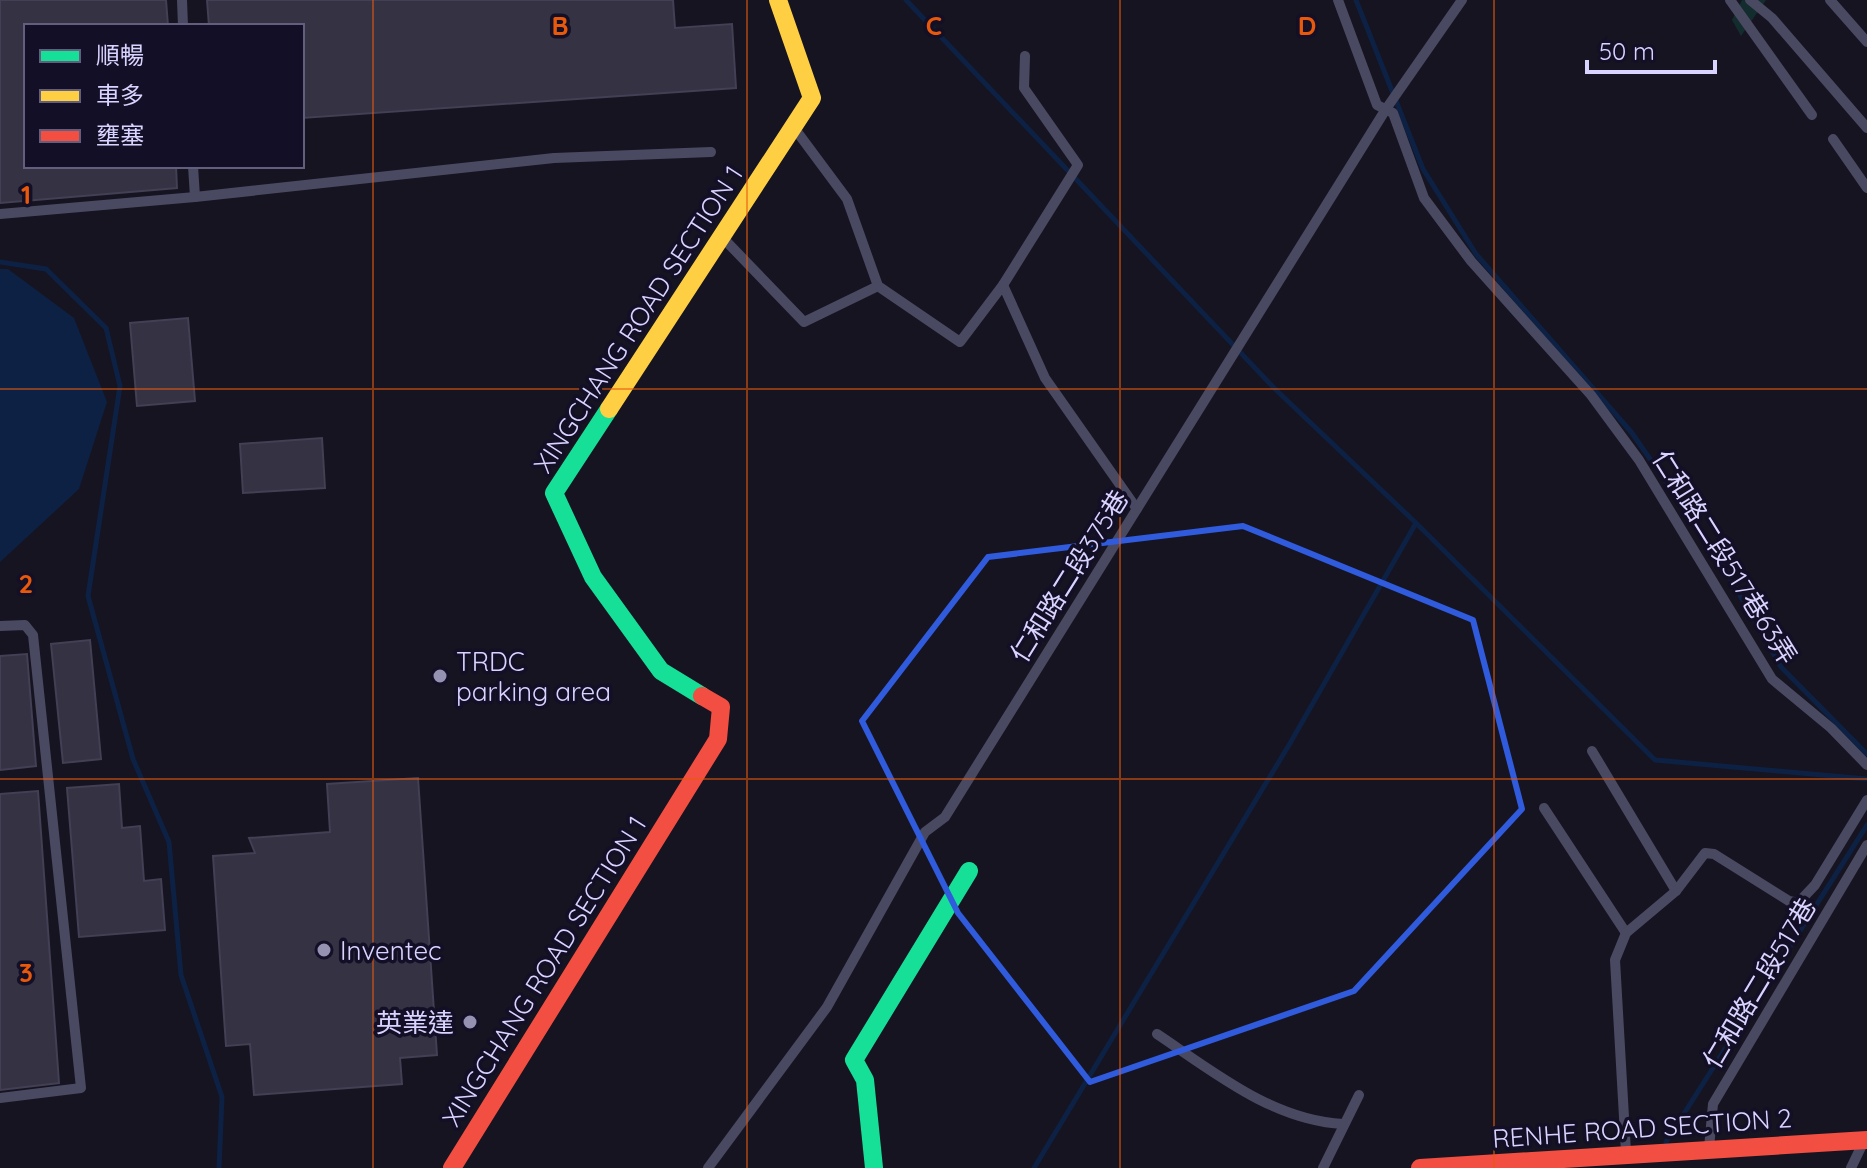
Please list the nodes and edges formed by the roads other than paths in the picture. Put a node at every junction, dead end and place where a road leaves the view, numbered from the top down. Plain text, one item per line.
1 (182, 0) edge
2 (778, 0) edge
3 (1338, 0) edge
4 (1462, 0) edge
5 (1730, 0) edge
6 (1750, 0) edge
7 (1830, 0) edge
8 (183, 24) edge
9 (1867, 42) edge
10 (1025, 56) dead end
11 (1388, 106) junction
12 (1812, 115) dead end
13 (795, 128) junction
14 (1867, 128) edge
15 (1833, 139) dead end
16 (711, 152) dead end
17 (193, 168) edge
18 (1867, 188) edge
19 (195, 197) junction
20 (0, 214) edge
21 (723, 237) junction
22 (1003, 285) junction
23 (878, 286) junction
24 (1137, 509) junction
25 (0, 626) edge
26 (1592, 751) dead end
27 (1867, 765) edge
28 (1867, 800) edge
29 (1544, 808) dead end
30 (1867, 845) edge
31 (969, 871) dead end
32 (1676, 891) junction
33 (1626, 933) junction
34 (1157, 1034) dead end
35 (1359, 1095) dead end
36 (0, 1098) edge
37 (1343, 1124) junction
38 (1866, 1140) edge
39 (1709, 1150) junction
40 (1626, 1155) junction
41 (452, 1168) edge
42 (708, 1168) edge
43 (874, 1168) edge
44 (1323, 1168) edge
45 (1420, 1168) edge
46 (1851, 1168) edge

1 - 8 lane
2 - 13 street, XINGCHANG ROAD SECTION 1
3 - 11 lane, 仁和路二段517巷63弄
4 - 11 lane, 仁和路二段375巷
5 - 12 lane
6 - 14 lane
7 - 9 lane
10 - 22 lane
11 - 24 lane, 仁和路二段375巷
11 - 27 lane, 仁和路二段517巷63弄
13 - 21 street, XINGCHANG ROAD SECTION 1
13 - 23 lane
15 - 18 lane
16 - 19 lane
17 - 19 lane
19 - 20 lane
21 - 23 lane
21 - 41 street, XINGCHANG ROAD SECTION 1
22 - 23 lane
22 - 24 lane
24 - 42 lane, 仁和路二段375巷
25 - 36 lane
26 - 32 lane
28 - 32 lane
29 - 33 lane
30 - 39 lane, 仁和路二段517巷
31 - 43 street
32 - 33 lane
33 - 40 lane
34 - 37 lane
35 - 37 lane
37 - 44 lane
38 - 39 street, RENHE ROAD SECTION 2
38 - 46 lane
39 - 40 street, RENHE ROAD SECTION 2
40 - 45 street, RENHE ROAD SECTION 2

